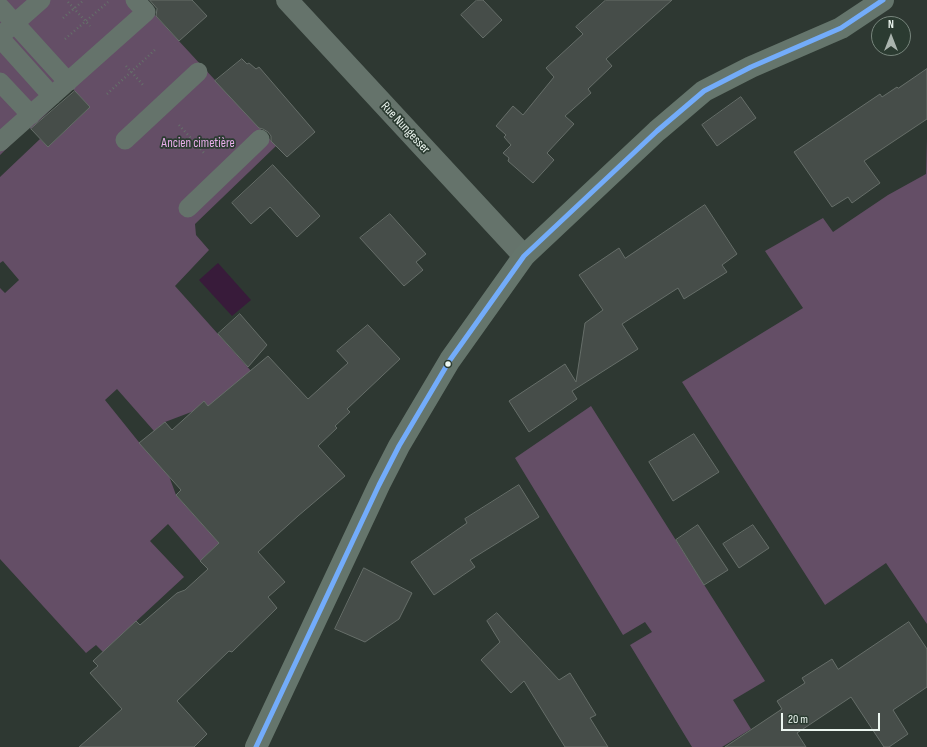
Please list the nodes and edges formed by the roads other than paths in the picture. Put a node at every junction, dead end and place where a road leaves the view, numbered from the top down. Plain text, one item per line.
1 (41, 0) edge
2 (135, 0) edge
3 (287, 0) edge
4 (883, 0) edge
5 (0, 7) edge
6 (14, 23) junction
7 (0, 37) edge
8 (198, 72) dead end
9 (0, 82) edge
10 (68, 82) junction
11 (52, 96) junction
12 (31, 115) junction
13 (2, 135) edge
14 (260, 138) dead end
15 (125, 140) dead end
16 (188, 208) dead end
17 (524, 256) junction
18 (256, 747) edge

1 - 6 lane
2 - 10 lane
3 - 17 street, Rue Nungesser
4 - 17 street
5 - 6 lane
6 - 7 lane
6 - 10 lane
7 - 11 lane
8 - 15 lane
9 - 12 lane
10 - 11 lane
11 - 12 lane
12 - 13 lane
14 - 16 lane
17 - 18 street

